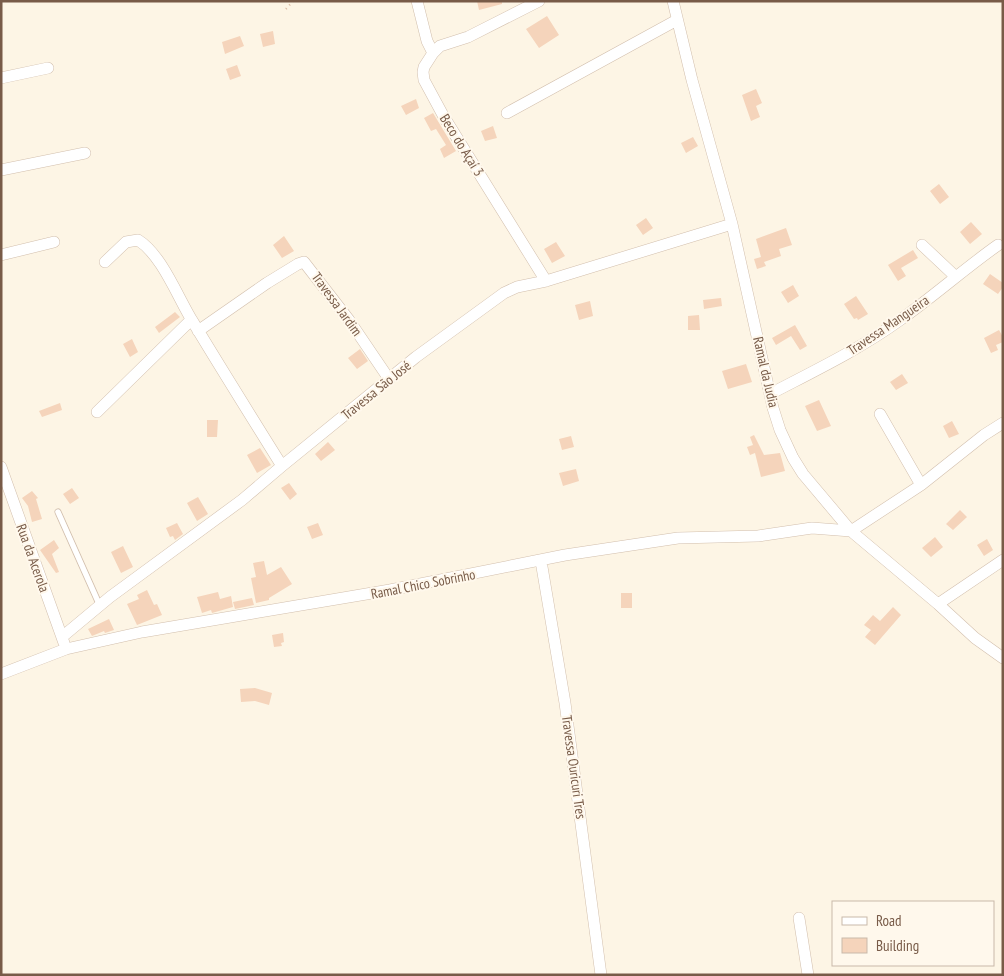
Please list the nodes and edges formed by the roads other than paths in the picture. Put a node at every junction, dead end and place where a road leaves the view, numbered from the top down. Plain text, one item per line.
1 (417, 1) edge
2 (539, 1) edge
3 (673, 1) edge
4 (677, 20) junction
5 (433, 53) junction
6 (48, 68) dead end
7 (1, 78) edge
8 (507, 113) dead end
9 (85, 154) dead end
10 (1, 170) edge
11 (732, 224) junction
12 (54, 242) dead end
13 (922, 245) dead end
14 (998, 245) dead end
15 (1, 254) edge
16 (105, 262) dead end
17 (956, 277) junction
18 (546, 281) junction
19 (191, 320) junction
20 (198, 331) junction
21 (389, 379) junction
22 (770, 394) junction
23 (97, 412) dead end
24 (880, 414) dead end
25 (1003, 423) edge
26 (282, 466) junction
27 (1, 467) edge
28 (921, 485) junction
29 (58, 512) dead end
30 (851, 531) junction
31 (1003, 560) edge
32 (541, 561) junction
33 (938, 604) junction
34 (100, 606) junction
35 (62, 637) junction
36 (66, 649) junction
37 (1003, 658) edge
38 (1, 674) edge
39 (799, 918) dead end
40 (601, 975) edge
41 (808, 975) edge

1 - 5 street
2 - 5 street
3 - 4 street, Ramal da Judia
4 - 8 street
4 - 11 street, Ramal da Judia
5 - 18 street, Beco do Açaí 3
6 - 7 street
9 - 10 street
11 - 18 street, Travessa São José
11 - 22 street, Ramal da Judia
12 - 15 street
13 - 17 street
14 - 17 street, Travessa Mangueira
16 - 19 street
17 - 22 street, Travessa Mangueira
18 - 21 street, Travessa São José
19 - 20 street
19 - 23 street
20 - 21 street, Travessa Jardim
20 - 26 street
21 - 26 street, Travessa São José
22 - 30 street, Ramal da Judia
24 - 28 street
25 - 28 street
26 - 34 street, Travessa São José
27 - 35 street, Rua da Acerola
28 - 30 street
29 - 34 lane
30 - 32 street, Ramal Chico Sobrinho
30 - 33 street, Ramal da Judia
31 - 33 street
32 - 36 street, Ramal Chico Sobrinho
32 - 40 street, Travessa Ouricuri Tres
33 - 37 street, Ramal da Judia
34 - 35 street, Travessa São José
35 - 36 street, Rua da Acerola
36 - 38 street, Ramal Chico Sobrinho
39 - 41 street

